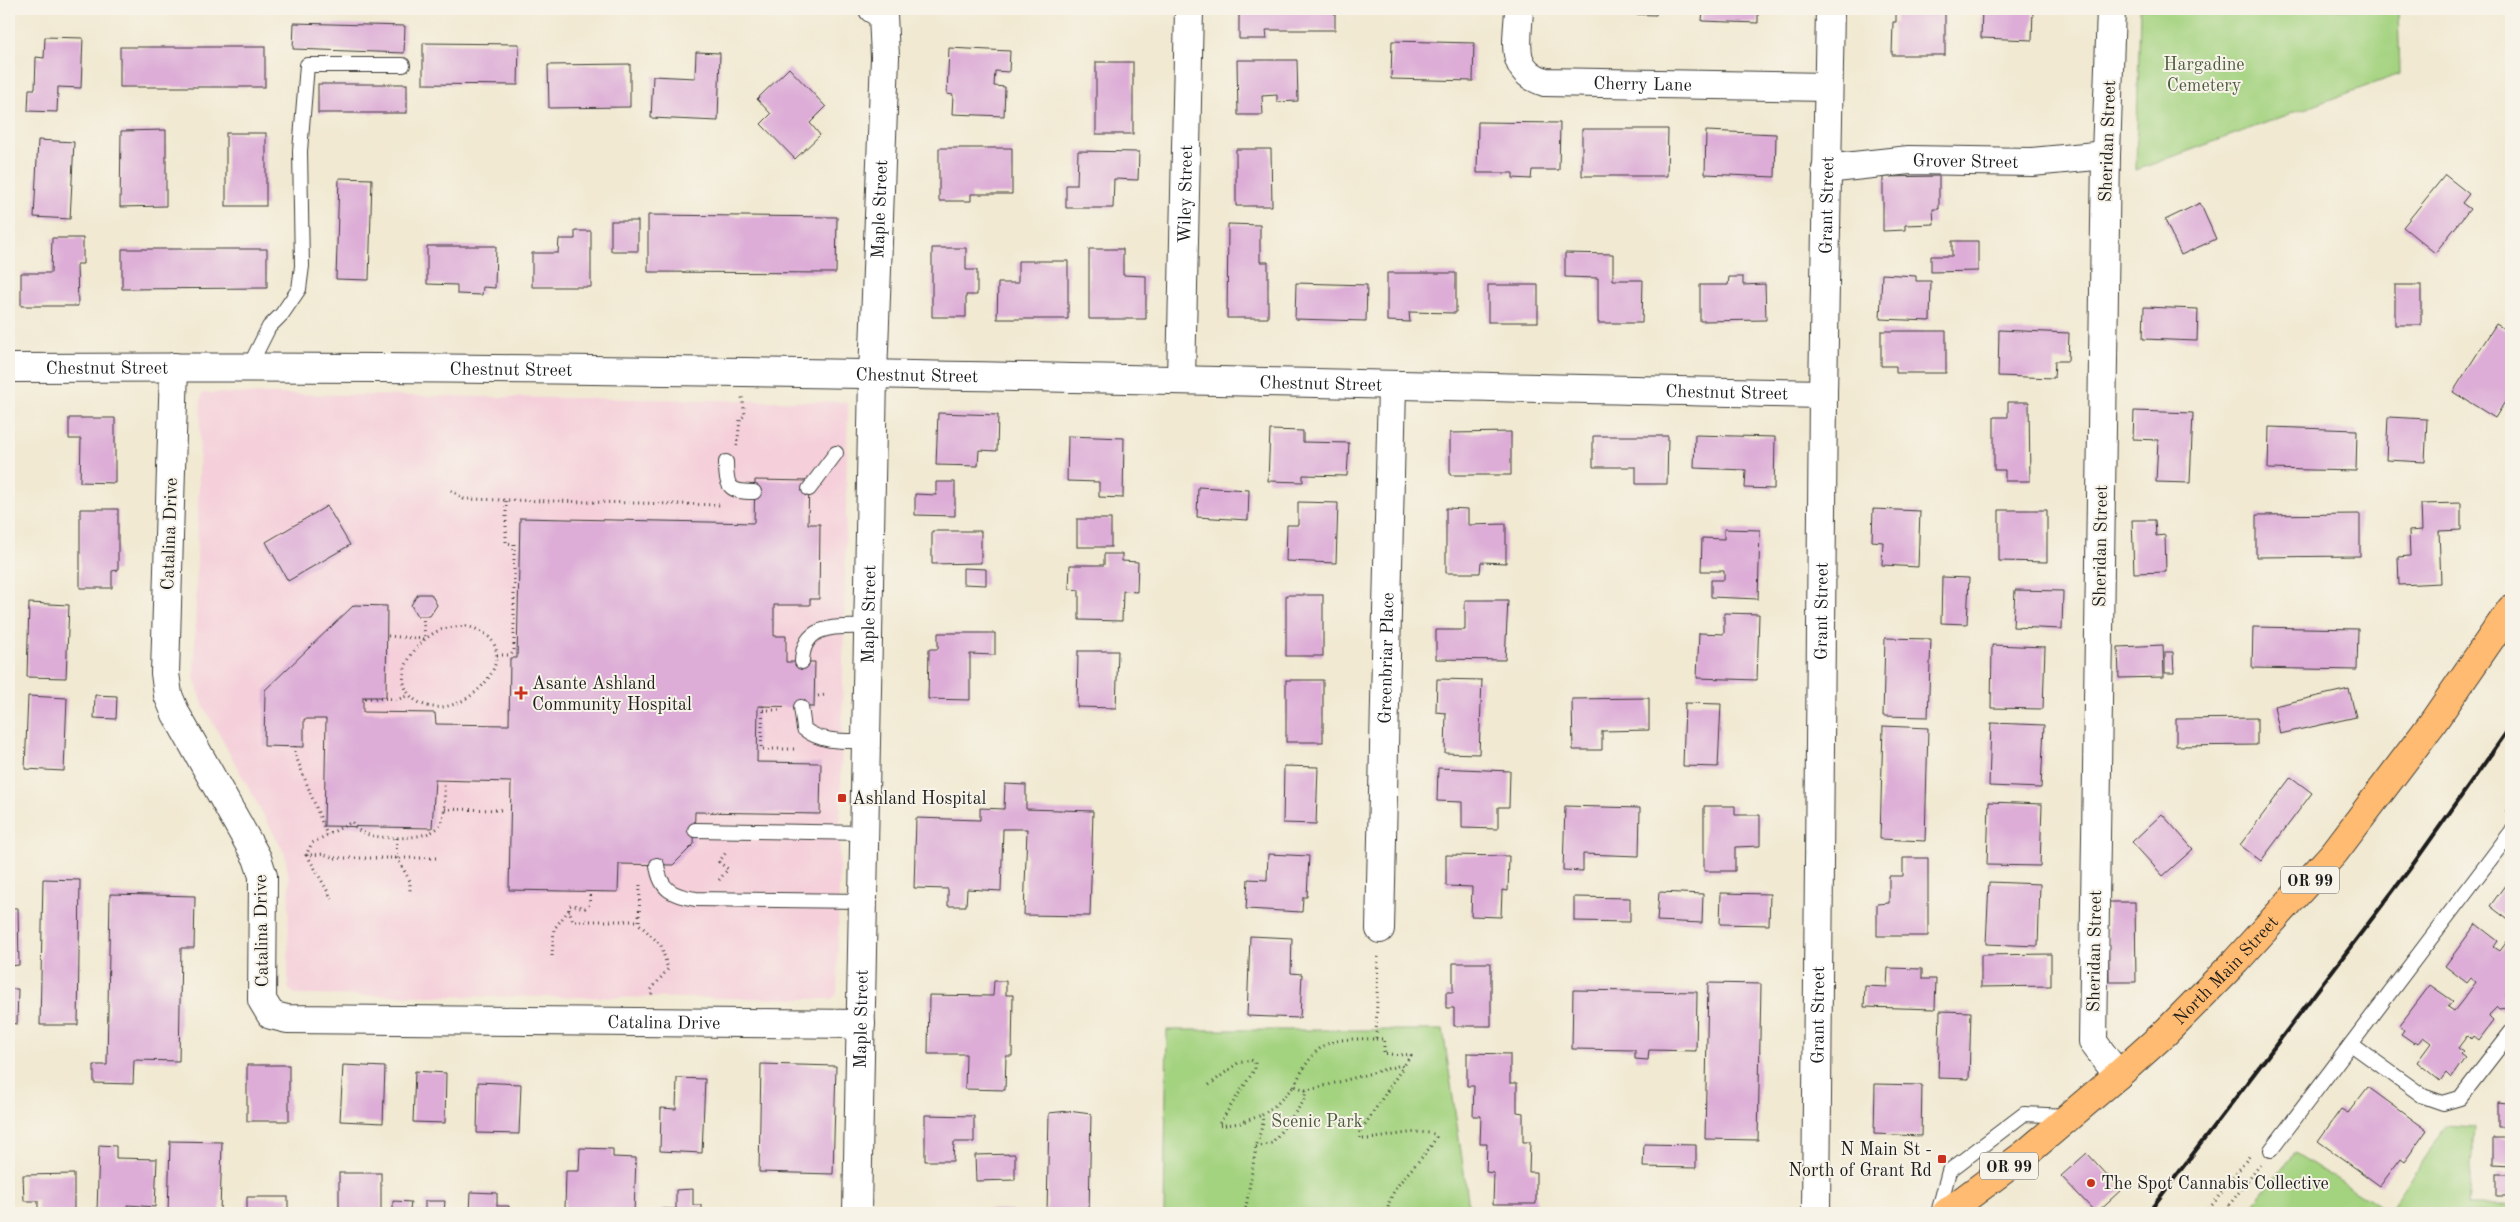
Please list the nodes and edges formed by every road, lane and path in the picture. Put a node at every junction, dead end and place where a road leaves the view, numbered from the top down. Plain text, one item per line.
1 (1189, 9) edge
2 (1519, 9) edge
3 (1830, 9) edge
4 (2111, 9) edge
5 (878, 12) edge
6 (403, 65) dead end
7 (1827, 87) junction
8 (2106, 155) junction
9 (1826, 169) junction
10 (174, 367) junction
11 (9, 368) edge
12 (249, 368) junction
13 (873, 375) junction
14 (1181, 380) junction
15 (1392, 386) junction
16 (1823, 394) junction
17 (742, 396) dead end
18 (740, 420) dead end
19 (836, 453) dead end
20 (726, 462) dead end
21 (809, 488) dead end
22 (451, 490) dead end
23 (754, 492) dead end
24 (506, 500) junction
25 (724, 505) dead end
26 (2511, 609) edge
27 (423, 616) dead end
28 (868, 627) junction
29 (388, 636) dead end
30 (425, 639) junction
31 (496, 655) junction
32 (802, 662) dead end
33 (409, 695) junction
34 (365, 698) dead end
35 (801, 707) dead end
36 (866, 741) junction
37 (295, 746) dead end
38 (444, 783) dead end
39 (445, 809) junction
40 (503, 810) dead end
41 (694, 830) dead end
42 (738, 830) junction
43 (2511, 832) edge
44 (864, 833) junction
45 (327, 835) junction
46 (397, 838) junction
47 (306, 855) junction
48 (396, 856) junction
49 (436, 858) dead end
50 (658, 865) dead end
51 (640, 884) dead end
52 (410, 893) dead end
53 (590, 893) dead end
54 (332, 899) dead end
55 (714, 899) junction
56 (863, 901) junction
57 (569, 910) junction
58 (640, 921) junction
59 (1380, 929) joint
60 (552, 956) dead end
61 (651, 990) dead end
62 (861, 1024) junction
63 (2511, 1032) edge
64 (1376, 1039) junction
65 (2351, 1044) junction
66 (1403, 1068) junction
67 (2118, 1075) junction
68 (1209, 1085) dead end
69 (1294, 1086) junction
70 (1306, 1090) junction
71 (1262, 1115) junction
72 (2070, 1116) junction
73 (1256, 1147) junction
74 (2271, 1150) joint
75 (856, 1213) edge
76 (1245, 1213) edge
77 (1388, 1213) edge
78 (1816, 1213) edge
79 (1938, 1213) edge
80 (1946, 1213) edge
81 (2223, 1213) edge

1 - 14 street, Wiley Street
2 - 7 street, Cherry Lane
3 - 7 street, Grant Street
4 - 8 street, Sheridan Street
5 - 13 street, Maple Street
6 - 12 lane
7 - 9 street, Grant Street
8 - 9 street, Grover Street
8 - 67 street, Sheridan Street
9 - 16 street, Grant Street
10 - 11 street, Chestnut Street
10 - 12 street, Chestnut Street
10 - 62 street, Catalina Drive
12 - 13 street, Chestnut Street
13 - 14 street, Chestnut Street
13 - 28 street, Maple Street
14 - 15 street, Chestnut Street
15 - 16 street, Chestnut Street
15 - 59 street, Greenbriar Place
16 - 78 street, Grant Street
17 - 18 path
19 - 21 lane
20 - 23 lane
22 - 24 path
24 - 25 path
24 - 31 path
26 - 67 main road, North Main Street / OR 99
27 - 30 path
28 - 32 lane
28 - 36 street, Maple Street
29 - 30 path
30 - 31 path
30 - 33 path
31 - 33 path
33 - 34 path
35 - 36 lane
36 - 44 street, Maple Street
37 - 45 path
38 - 39 path
39 - 40 path
39 - 46 path
41 - 42 lane
42 - 44 lane
42 - 55 path
43 - 65 lane
44 - 56 street, Maple Street
45 - 46 path
45 - 47 path
46 - 48 path
47 - 48 path
47 - 54 path
48 - 49 path
48 - 52 path
50 - 55 lane
51 - 58 path
53 - 57 path
55 - 56 lane
56 - 62 street, Maple Street
57 - 58 path
57 - 60 path
58 - 61 path
59 - 64 path
62 - 75 street, Maple Street
63 - 65 lane
64 - 66 path
64 - 69 path
65 - 74 lane
66 - 70 path
66 - 77 path
67 - 72 main road, North Main Street / OR 99
68 - 71 path
69 - 70 path
69 - 71 path
70 - 73 path
71 - 73 path
72 - 79 lane
72 - 80 main road, North Main Street / OR 99
73 - 76 path
74 - 81 path

